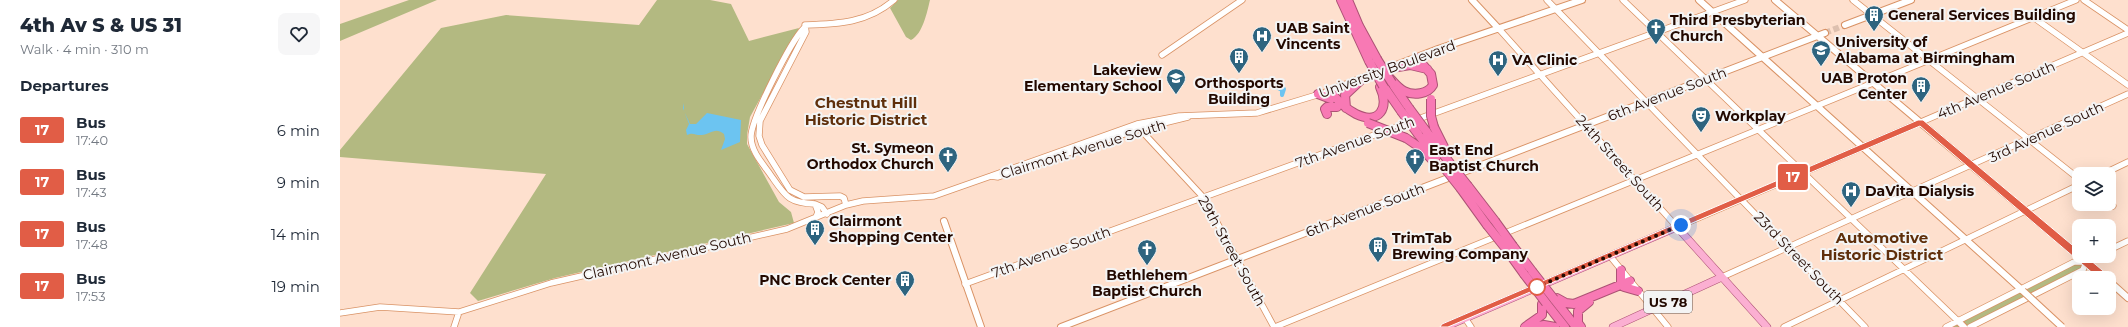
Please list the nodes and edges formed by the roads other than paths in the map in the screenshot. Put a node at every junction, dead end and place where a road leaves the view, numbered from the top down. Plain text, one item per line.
1 (889, 0) edge
2 (894, 0) edge
3 (1242, 0) edge
4 (1341, 0) edge
5 (1348, 0) edge
6 (1472, 0) edge
7 (1547, 0) edge
8 (1582, 0) edge
9 (1623, 0) edge
10 (1698, 0) edge
11 (1745, 0) edge
12 (1775, 0) edge
13 (1853, 0) edge
14 (1911, 0) edge
15 (2076, 0) edge
16 (2084, 0) edge
17 (1556, 9) junction
18 (1712, 12) junction
19 (1872, 15) junction
20 (2033, 17) junction
21 (1845, 25) tunnel mouth
22 (807, 27) junction
23 (1498, 29) junction
24 (2128, 30) edge
25 (1656, 32) junction
26 (1825, 33) tunnel mouth
27 (2128, 33) edge
28 (1817, 36) junction
29 (2082, 52) junction
30 (1599, 53) junction
31 (1162, 55) dead end
32 (1419, 57) junction
33 (1762, 57) junction
34 (1929, 60) junction
35 (1392, 68) junction
36 (1427, 69) junction
37 (1540, 75) junction
38 (1705, 79) junction
39 (1361, 80) junction
40 (1393, 82) junction
41 (1873, 83) junction
42 (2128, 85) edge
43 (1382, 86) junction
44 (1328, 91) junction
45 (1318, 94) junction
46 (2128, 94) edge
47 (1976, 98) junction
48 (1332, 99) junction
49 (1646, 102) junction
50 (1816, 106) junction
51 (1342, 107) junction
52 (1405, 110) junction
53 (1327, 114) dead end
54 (1188, 117) joint
55 (1920, 122) junction
56 (1585, 125) junction
57 (1138, 127) junction
58 (1758, 130) junction
59 (2028, 139) junction
60 (1862, 147) junction
61 (1697, 155) junction
62 (2128, 162) edge
63 (1445, 163) junction
64 (1971, 165) junction
65 (2116, 168) edge
66 (1803, 172) junction
67 (2072, 174) edge
68 (991, 176) junction
69 (1635, 180) junction
70 (1466, 187) junction
71 (2072, 188) edge
72 (1912, 192) junction
73 (1203, 197) junction
74 (1741, 199) junction
75 (814, 204) junction
76 (846, 205) junction
77 (2026, 211) junction
78 (827, 214) junction
79 (816, 217) junction
80 (1851, 219) junction
81 (944, 220) dead end
82 (1491, 223) junction
83 (1677, 227) junction
84 (1965, 240) junction
85 (2128, 241) edge
86 (1510, 247) junction
87 (2116, 247) edge
88 (1788, 248) junction
89 (2072, 250) edge
90 (1610, 256) junction
91 (1237, 259) junction
92 (2072, 263) edge
93 (2086, 263) edge
94 (2087, 263) edge
95 (1904, 269) junction
96 (1621, 270) joint
97 (2097, 271) edge
98 (1526, 273) junction
99 (1722, 277) junction
100 (965, 284) junction
101 (1629, 286) junction
102 (2116, 288) edge
103 (2022, 290) junction
104 (2128, 298) edge
105 (1840, 300) junction
106 (1550, 301) junction
107 (1653, 309) junction
108 (459, 312) junction
109 (340, 313) edge
110 (1968, 316) junction
111 (1465, 318) junction
112 (1958, 321) junction
113 (1575, 326) edge
114 (1973, 326) edge
115 (454, 327) edge
116 (980, 327) edge
117 (1061, 327) edge
118 (1275, 327) edge
119 (1445, 327) edge
120 (1471, 327) edge
121 (1525, 327) edge
122 (1535, 327) edge
123 (1555, 327) edge
124 (1613, 327) edge
125 (1668, 327) edge
126 (1767, 327) edge
127 (1784, 327) edge
128 (1866, 327) edge
129 (1946, 327) edge
130 (1964, 327) edge
131 (2062, 327) edge

1 - 22 street
2 - 22 street
3 - 31 street
4 - 43 highway, bridge
5 - 40 highway, bridge
6 - 23 main road, 24th Street South
7 - 17 street, 23rd Street South
8 - 17 main road, University Boulevard
9 - 25 street
10 - 18 main road
11 - 18 street, 7th Avenue South
12 - 28 main road
13 - 19 street
14 - 19 main road
15 - 20 street
16 - 24 street
17 - 23 main road, University Boulevard
17 - 30 street, 23rd Street South
18 - 25 street, 7th Avenue South
18 - 33 main road
19 - 21 main road
19 - 34 street
20 - 29 street
20 - 34 street
22 - 75 street
22 - 76 street
23 - 32 main road, University Boulevard
23 - 37 street, 24th Street South
25 - 30 street, 7th Avenue South
25 - 38 street
26 - 28 main road, 6th Avenue South
27 - 29 street, 4th Avenue South
28 - 33 main road, 6th Avenue South
28 - 41 main road
29 - 42 street
29 - 47 street, 4th Avenue South
30 - 37 street, 7th Avenue South
30 - 49 street, 23rd Street South
32 - 35 main road, University Boulevard
32 - 36 highway
32 - 63 highway, bridge
33 - 38 main road, 6th Avenue South
33 - 50 main road
34 - 41 street
34 - 47 street
35 - 36 highway
35 - 39 main road, University Boulevard
36 - 40 highway
37 - 56 street, 24th Street South
37 - 73 street, 7th Avenue South
38 - 49 main road, 6th Avenue South
38 - 58 street
39 - 44 main road, University Boulevard
39 - 51 highway
40 - 52 highway
41 - 50 street
41 - 55 main road
43 - 51 highway
43 - 52 highway
44 - 45 street, University Boulevard
44 - 48 highway
44 - 51 highway
45 - 48 highway
45 - 54 street, University Boulevard
46 - 59 street, 3rd Avenue South
47 - 55 street, 4th Avenue South
47 - 59 street
48 - 51 highway
49 - 56 main road, 6th Avenue South
49 - 61 street, 23rd Street South
50 - 58 street
50 - 60 main road
51 - 53 highway
51 - 63 highway, bridge
52 - 63 highway, bridge
54 - 57 street, Clairmont Avenue South
55 - 60 street, 4th Avenue South
55 - 64 main road
56 - 69 street, 24th Street South
56 - 91 main road, 6th Avenue South
57 - 68 street, Clairmont Avenue South
57 - 68 street, Clairmont Avenue South
57 - 73 street, 29th Street South
58 - 61 street
58 - 66 street
59 - 64 street, 3rd Avenue South
59 - 67 street
60 - 66 street, 4th Avenue South
60 - 72 main road
61 - 69 street
61 - 74 street, 23rd Street South
62 - 65 street
63 - 70 highway, bridge
63 - 70 highway, bridge
64 - 72 street, 3rd Avenue South
64 - 77 main road
66 - 74 street, 4th Avenue South
66 - 80 street
68 - 76 street, Clairmont Avenue South
69 - 83 street, 24th Street South
69 - 118 street
70 - 82 highway
70 - 82 highway
71 - 77 street
72 - 80 street, 3rd Avenue South
72 - 84 main road
73 - 91 street, 29th Street South
73 - 100 street, 7th Avenue South
74 - 83 street, 4th Avenue South
74 - 88 street, 23rd Street South
75 - 78 street
75 - 79 street
76 - 78 street, Clairmont Avenue South
77 - 84 street
77 - 89 main road
78 - 79 street, Clairmont Avenue South
79 - 108 street, Clairmont Avenue South
80 - 88 street, 3rd Avenue South
80 - 95 street
81 - 100 main road
82 - 86 highway, bridge
83 - 90 main road, 4th Avenue South
83 - 99 main road, 24th Street South
84 - 95 street
84 - 103 main road
85 - 87 street
86 - 98 highway
86 - 98 highway
88 - 99 street, 3rd Avenue South
88 - 105 street, 23rd Street South
90 - 96 street
90 - 111 main road, 4th Avenue South
91 - 117 main road, 6th Avenue South
91 - 118 street, 29th Street South
92 - 103 street
93 - 114 street
94 - 97 main road
95 - 105 street
95 - 112 street
96 - 101 highway
98 - 106 highway, bridge
98 - 106 highway, bridge
99 - 107 main road, 3rd Avenue South / US 78
99 - 126 main road, 24th Street South
100 - 116 main road
101 - 106 highway
101 - 107 street
101 - 113 highway
102 - 104 main road
103 - 110 street
103 - 131 main road, bridge
105 - 127 street
105 - 128 street, 23rd Street South
106 - 113 highway
106 - 121 highway
107 - 124 main road, 3rd Avenue South / US 78
107 - 125 street
108 - 109 street, Clairmont Avenue South
108 - 115 street
110 - 112 street
110 - 114 street
111 - 119 main road, 4th Avenue South
111 - 120 street
112 - 129 street
112 - 130 main road
122 - 123 highway

